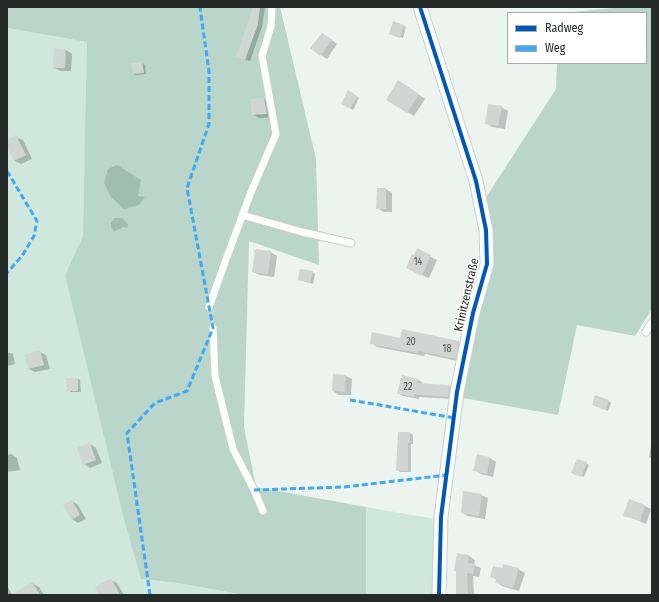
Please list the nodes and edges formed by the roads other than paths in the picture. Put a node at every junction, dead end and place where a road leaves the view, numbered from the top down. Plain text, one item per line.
1 (272, 7) edge
2 (420, 7) edge
3 (242, 215) junction
4 (351, 243) dead end
5 (210, 307) dead end
6 (652, 322) edge
7 (213, 328) dead end
8 (646, 332) dead end
9 (263, 511) dead end
10 (439, 595) edge

1 - 3 lane
2 - 10 street, Krinitzenstraße
3 - 4 lane
3 - 5 lane
6 - 8 lane
7 - 9 lane

